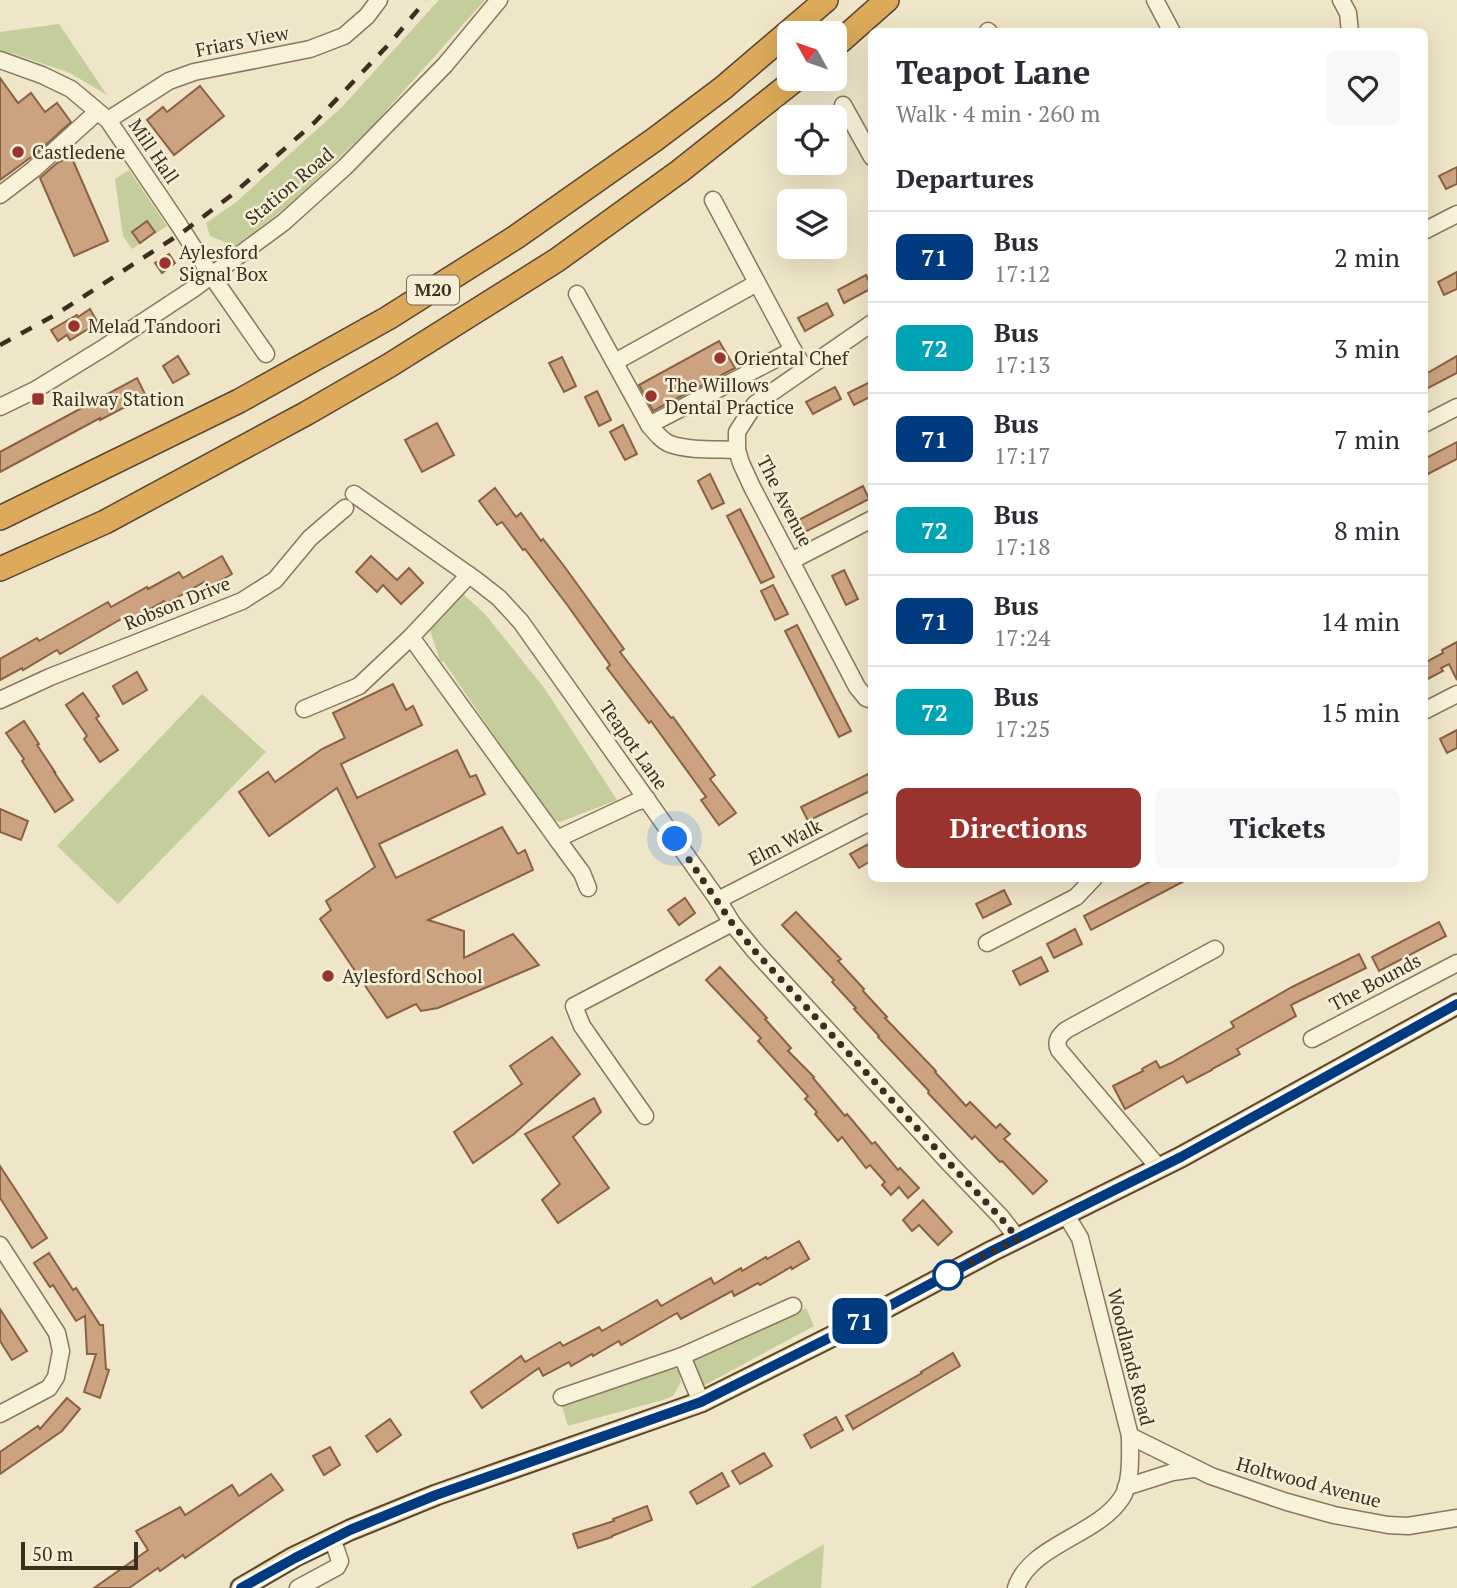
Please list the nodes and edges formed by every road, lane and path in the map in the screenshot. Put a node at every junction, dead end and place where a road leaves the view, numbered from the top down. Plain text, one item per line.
1 (379, 0) edge
2 (499, 0) edge
3 (826, 0) edge
4 (887, 0) edge
5 (1154, 0) edge
6 (1340, 0) edge
7 (1170, 28) edge
8 (1350, 28) edge
9 (847, 35) edge
10 (0, 60) edge
11 (781, 91) edge
12 (847, 112) edge
13 (103, 116) junction
14 (868, 150) edge
15 (0, 195) edge
16 (713, 200) dead end
17 (1457, 214) edge
18 (1428, 229) edge
19 (211, 275) junction
20 (757, 283) junction
21 (577, 294) dead end
22 (868, 326) edge
23 (793, 350) junction
24 (266, 354) dead end
25 (615, 362) junction
26 (805, 369) junction
27 (0, 407) edge
28 (1457, 407) edge
29 (1428, 422) edge
30 (649, 425) junction
31 (737, 450) junction
32 (354, 494) dead end
33 (345, 508) dead end
34 (0, 518) edge
35 (868, 521) edge
36 (791, 561) junction
37 (0, 569) edge
38 (469, 575) junction
39 (411, 637) junction
40 (1457, 694) edge
41 (868, 699) edge
42 (0, 700) edge
43 (304, 709) dead end
44 (1428, 709) edge
45 (647, 799) junction
46 (868, 823) edge
47 (557, 839) junction
48 (1090, 882) edge
49 (588, 888) dead end
50 (718, 900) junction
51 (732, 923) junction
52 (987, 943) dead end
53 (1215, 949) dead end
54 (1457, 963) edge
55 (1457, 1003) edge
56 (1312, 1039) dead end
57 (645, 1116) dead end
58 (1159, 1168) junction
59 (1066, 1215) junction
60 (1018, 1239) junction
61 (0, 1245) edge
62 (793, 1306) dead end
63 (682, 1356) junction
64 (562, 1397) dead end
65 (701, 1402) junction
66 (0, 1413) edge
67 (1130, 1436) junction
68 (1194, 1469) junction
69 (1126, 1487) junction
70 (1457, 1518) edge
71 (332, 1538) junction
72 (244, 1587) edge
73 (298, 1588) edge
74 (1016, 1588) edge

1 - 13 street, Friars View
2 - 19 street, Station Road
3 - 34 highway, M20
4 - 9 highway
5 - 7 street
6 - 8 street
10 - 13 street, Mill Hall
11 - 37 highway, M20
12 - 14 street
13 - 15 street, Friars View
13 - 19 street, Mill Hall
16 - 20 street
17 - 18 street
19 - 24 street, Mill Hall
19 - 27 street, Station Road
20 - 23 street
20 - 25 street
21 - 25 street
22 - 26 street, The Avenue
23 - 26 street
23 - 30 street
25 - 30 street
26 - 31 street, The Avenue
28 - 29 street
30 - 31 street
31 - 36 street, The Avenue
32 - 38 street, Teapot Lane
33 - 42 street, Robson Drive
35 - 36 street
36 - 41 street, The Avenue
38 - 39 street
38 - 45 street, Teapot Lane
39 - 43 street
39 - 47 street
40 - 44 street
45 - 47 street
45 - 50 street, Teapot Lane
46 - 50 street, Elm Walk
47 - 49 street
48 - 52 street
50 - 51 street, Teapot Lane
51 - 57 street
51 - 60 street, Teapot Lane
53 - 58 street
54 - 56 street, The Bounds
55 - 58 main road
58 - 59 main road
59 - 60 main road
59 - 67 street, Woodlands Road
60 - 65 main road
61 - 66 street
62 - 63 street
63 - 64 street
63 - 65 street
65 - 71 main road
67 - 68 street, Holtwood Avenue
67 - 69 street, Woodlands Road
68 - 69 street
68 - 70 street, Holtwood Avenue
69 - 74 street
71 - 72 main road
71 - 73 street

